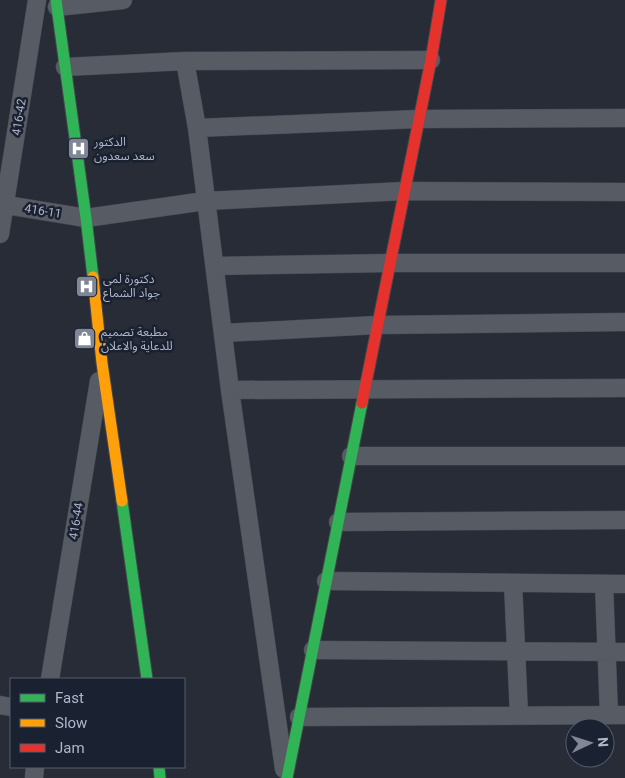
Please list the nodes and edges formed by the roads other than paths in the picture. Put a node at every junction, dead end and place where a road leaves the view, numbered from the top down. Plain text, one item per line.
1 (37, 0) edge
2 (123, 0) edge
3 (441, 0) edge
4 (57, 3) edge
5 (431, 60) junction
6 (185, 61) junction
7 (65, 67) junction
8 (625, 118) edge
9 (418, 119) junction
10 (197, 128) junction
11 (404, 191) junction
12 (625, 192) edge
13 (205, 200) junction
14 (2, 205) edge
15 (86, 218) junction
16 (0, 234) edge
17 (390, 263) junction
18 (625, 263) edge
19 (215, 266) junction
20 (625, 322) edge
21 (378, 325) junction
22 (223, 333) junction
23 (102, 363) junction
24 (365, 388) junction
25 (625, 388) edge
26 (230, 390) junction
27 (351, 456) junction
28 (625, 456) edge
29 (625, 520) edge
30 (338, 522) junction
31 (326, 581) junction
32 (513, 583) junction
33 (604, 584) junction
34 (625, 584) edge
35 (313, 650) junction
36 (515, 651) junction
37 (617, 652) edge
38 (50, 678) edge
39 (147, 678) edge
40 (519, 715) junction
41 (617, 715) edge
42 (299, 717) junction
43 (286, 778) edge

1 - 14 street, 416-42
2 - 4 street
3 - 5 street
4 - 7 street
5 - 6 street
5 - 9 street
6 - 7 street
6 - 10 street
7 - 15 street
8 - 9 street
9 - 10 street
9 - 11 street
10 - 13 street
11 - 12 street, 416-11
11 - 13 street, 416-11
11 - 17 street
13 - 15 street, 416-11
13 - 19 street
14 - 15 street, 416-11
14 - 16 street, 416-42
15 - 23 street
17 - 18 street
17 - 19 street
17 - 21 street
19 - 22 street
20 - 21 street
21 - 22 street
21 - 24 street
22 - 26 street
23 - 38 street, 416-44
23 - 39 street
24 - 25 street
24 - 26 street
24 - 27 street
26 - 43 street
27 - 28 street
27 - 30 street
29 - 30 street
30 - 31 street
31 - 32 street
31 - 35 street
32 - 33 street
32 - 36 street
33 - 34 street
33 - 37 street
35 - 36 street
35 - 42 street
36 - 37 street
36 - 40 street
37 - 41 street
40 - 41 street
40 - 42 street
42 - 43 street

